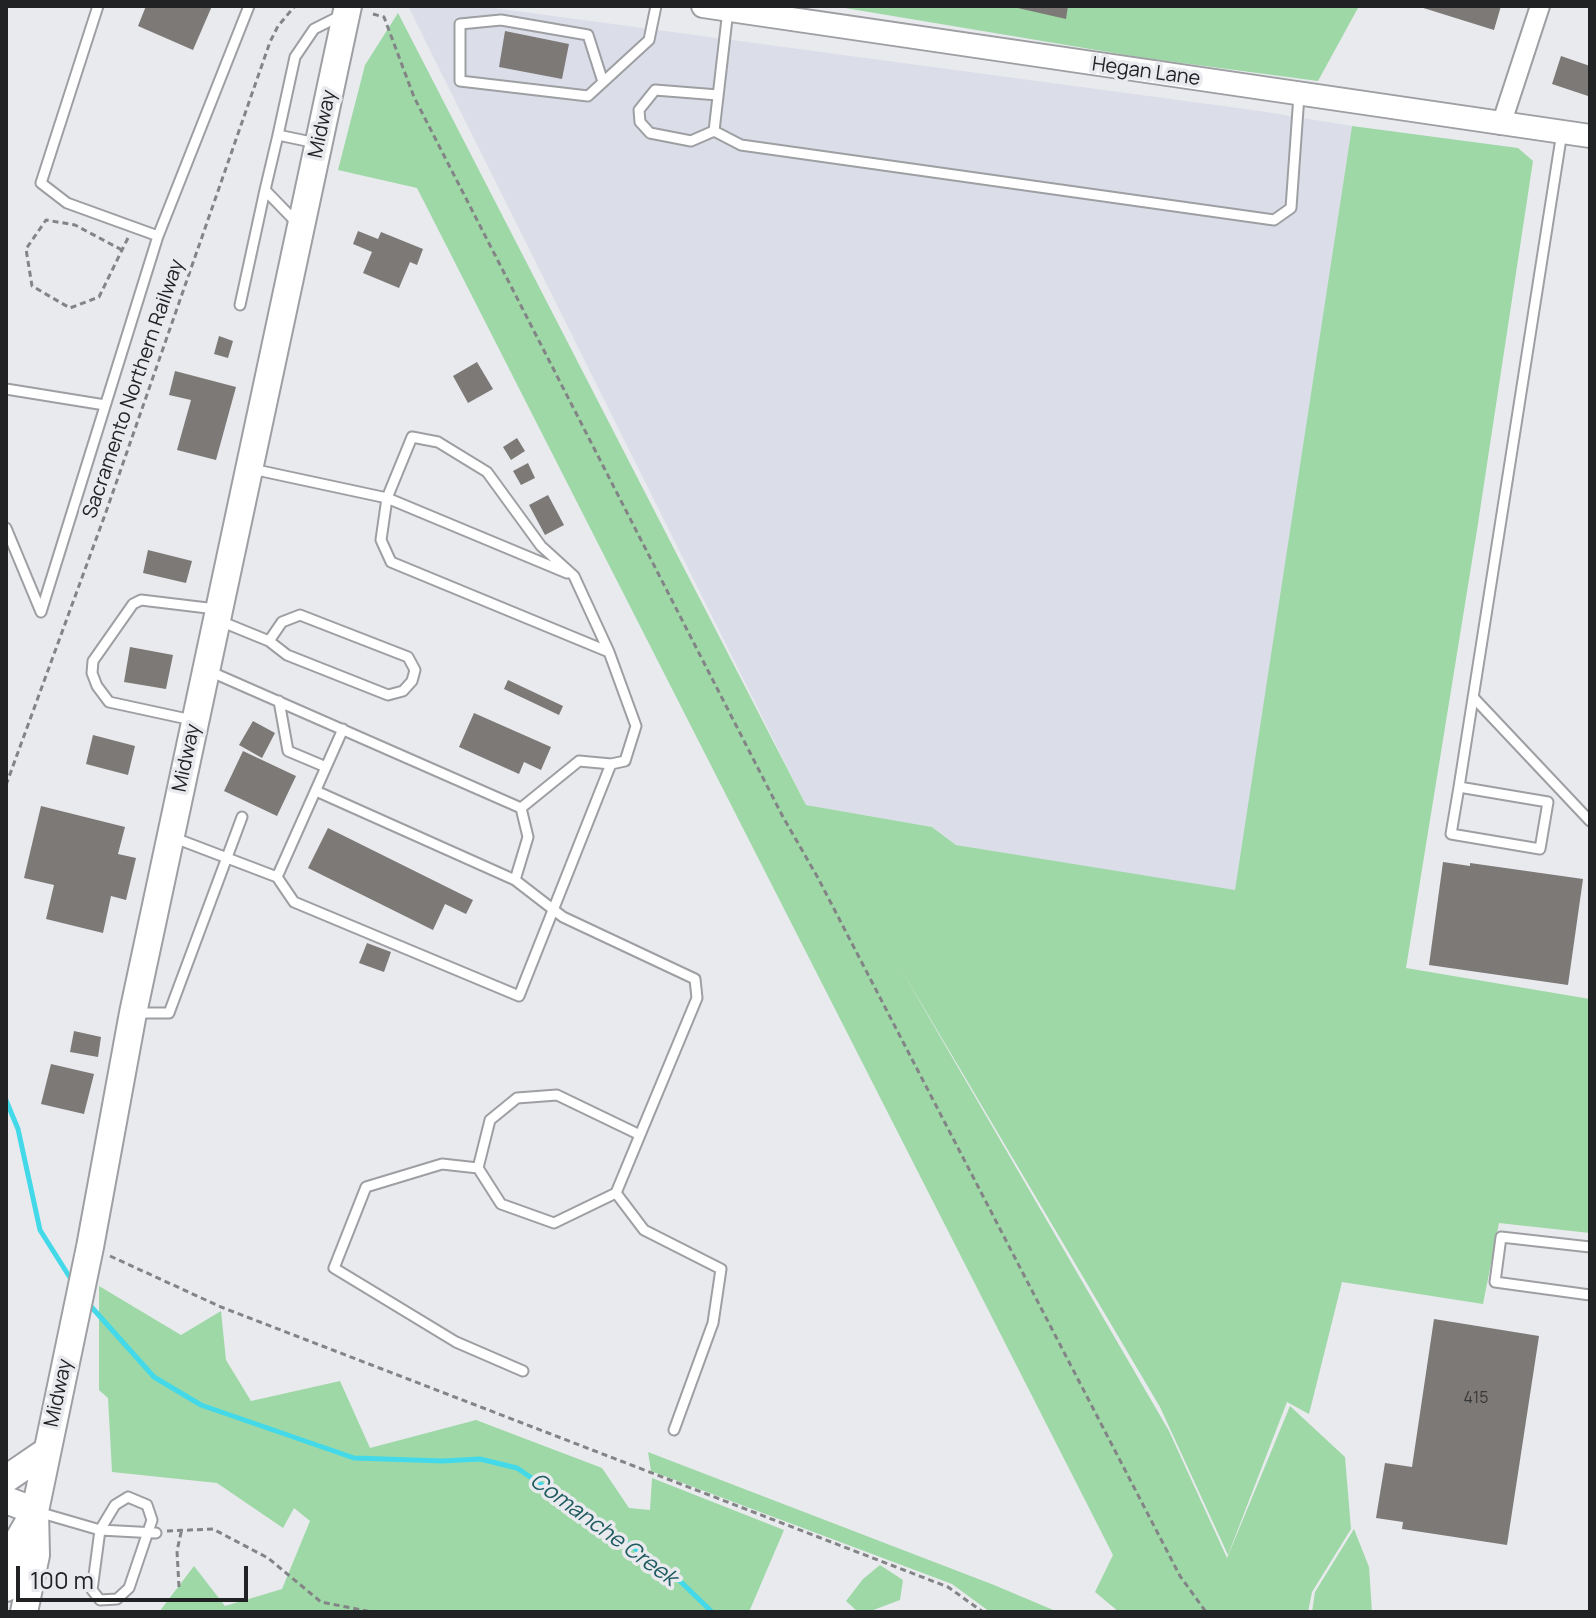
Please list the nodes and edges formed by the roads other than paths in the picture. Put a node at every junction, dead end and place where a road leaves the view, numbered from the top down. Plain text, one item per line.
1 (98, 6) edge
2 (249, 6) edge
3 (656, 6) edge
4 (703, 6) edge
5 (1540, 6) edge
6 (728, 10) junction
7 (362, 12) edge
8 (603, 82) junction
9 (718, 95) junction
10 (1299, 95) junction
11 (1501, 125) junction
12 (714, 131) junction
13 (1562, 132) junction
14 (278, 135) junction
15 (1590, 136) edge
16 (319, 143) junction
17 (265, 190) junction
18 (301, 227) junction
19 (158, 236) junction
20 (240, 305) dead end
21 (6, 389) edge
22 (105, 405) junction
23 (249, 468) junction
24 (387, 498) junction
25 (6, 528) edge
26 (574, 576) junction
27 (218, 615) junction
28 (269, 641) junction
29 (609, 652) junction
30 (206, 670) junction
31 (1473, 697) junction
32 (279, 701) junction
33 (195, 720) junction
34 (343, 729) junction
35 (611, 764) junction
36 (326, 767) junction
37 (1459, 787) junction
38 (316, 791) junction
39 (1560, 791) junction
40 (1548, 802) junction
41 (521, 808) junction
42 (242, 817) dead end
43 (1590, 821) edge
44 (170, 836) junction
45 (225, 858) junction
46 (277, 877) junction
47 (515, 880) junction
48 (553, 909) junction
49 (133, 1013) junction
50 (640, 1135) junction
51 (478, 1168) junction
52 (616, 1193) junction
53 (1590, 1247) edge
54 (1590, 1295) edge
55 (523, 1371) dead end
56 (674, 1430) dead end
57 (47, 1451) junction
58 (6, 1479) edge
59 (6, 1500) edge
60 (35, 1511) junction
61 (100, 1530) junction
62 (152, 1533) junction
63 (8, 1569) edge
64 (24, 1612) edge

1 - 19 lane
2 - 19 lane
3 - 8 lane
4 - 6 street, Hegan Lane
5 - 11 street
6 - 9 lane
6 - 10 street, Hegan Lane
7 - 14 lane
7 - 16 main road, Midway
8 - 8 lane
9 - 12 lane
9 - 12 lane
10 - 11 street, Hegan Lane
10 - 12 lane
11 - 13 street, Hegan Lane
13 - 15 street, Hegan Lane
13 - 31 lane
14 - 16 lane
14 - 17 lane
16 - 18 main road, Midway
17 - 18 lane
17 - 20 lane
18 - 23 main road, Midway
19 - 22 lane
21 - 22 lane
22 - 25 lane
23 - 24 lane
23 - 27 main road, Midway
24 - 26 lane
24 - 26 lane
24 - 29 lane
26 - 29 lane
27 - 28 lane
27 - 30 main road, Midway
27 - 33 lane
28 - 28 lane
29 - 35 lane
30 - 32 lane
30 - 33 main road, Midway
31 - 37 lane
31 - 39 lane
32 - 34 lane
32 - 36 lane
33 - 44 main road, Midway
34 - 36 lane
34 - 41 lane
35 - 41 lane
35 - 48 lane
36 - 38 lane
37 - 40 lane
37 - 40 lane
38 - 46 lane
38 - 47 lane
39 - 40 lane
39 - 43 lane
41 - 47 lane
42 - 45 lane
44 - 45 lane
44 - 49 main road, Midway
45 - 46 lane
45 - 49 lane
46 - 48 lane
47 - 48 lane
48 - 50 lane
49 - 57 main road, Midway
50 - 51 lane
50 - 52 lane
51 - 52 lane
51 - 55 lane
52 - 56 lane
53 - 54 lane
57 - 58 main road
57 - 60 main road, Midway
59 - 60 main road
60 - 61 lane
60 - 63 main road
60 - 64 main road
61 - 62 lane
61 - 62 lane
61 - 62 lane

